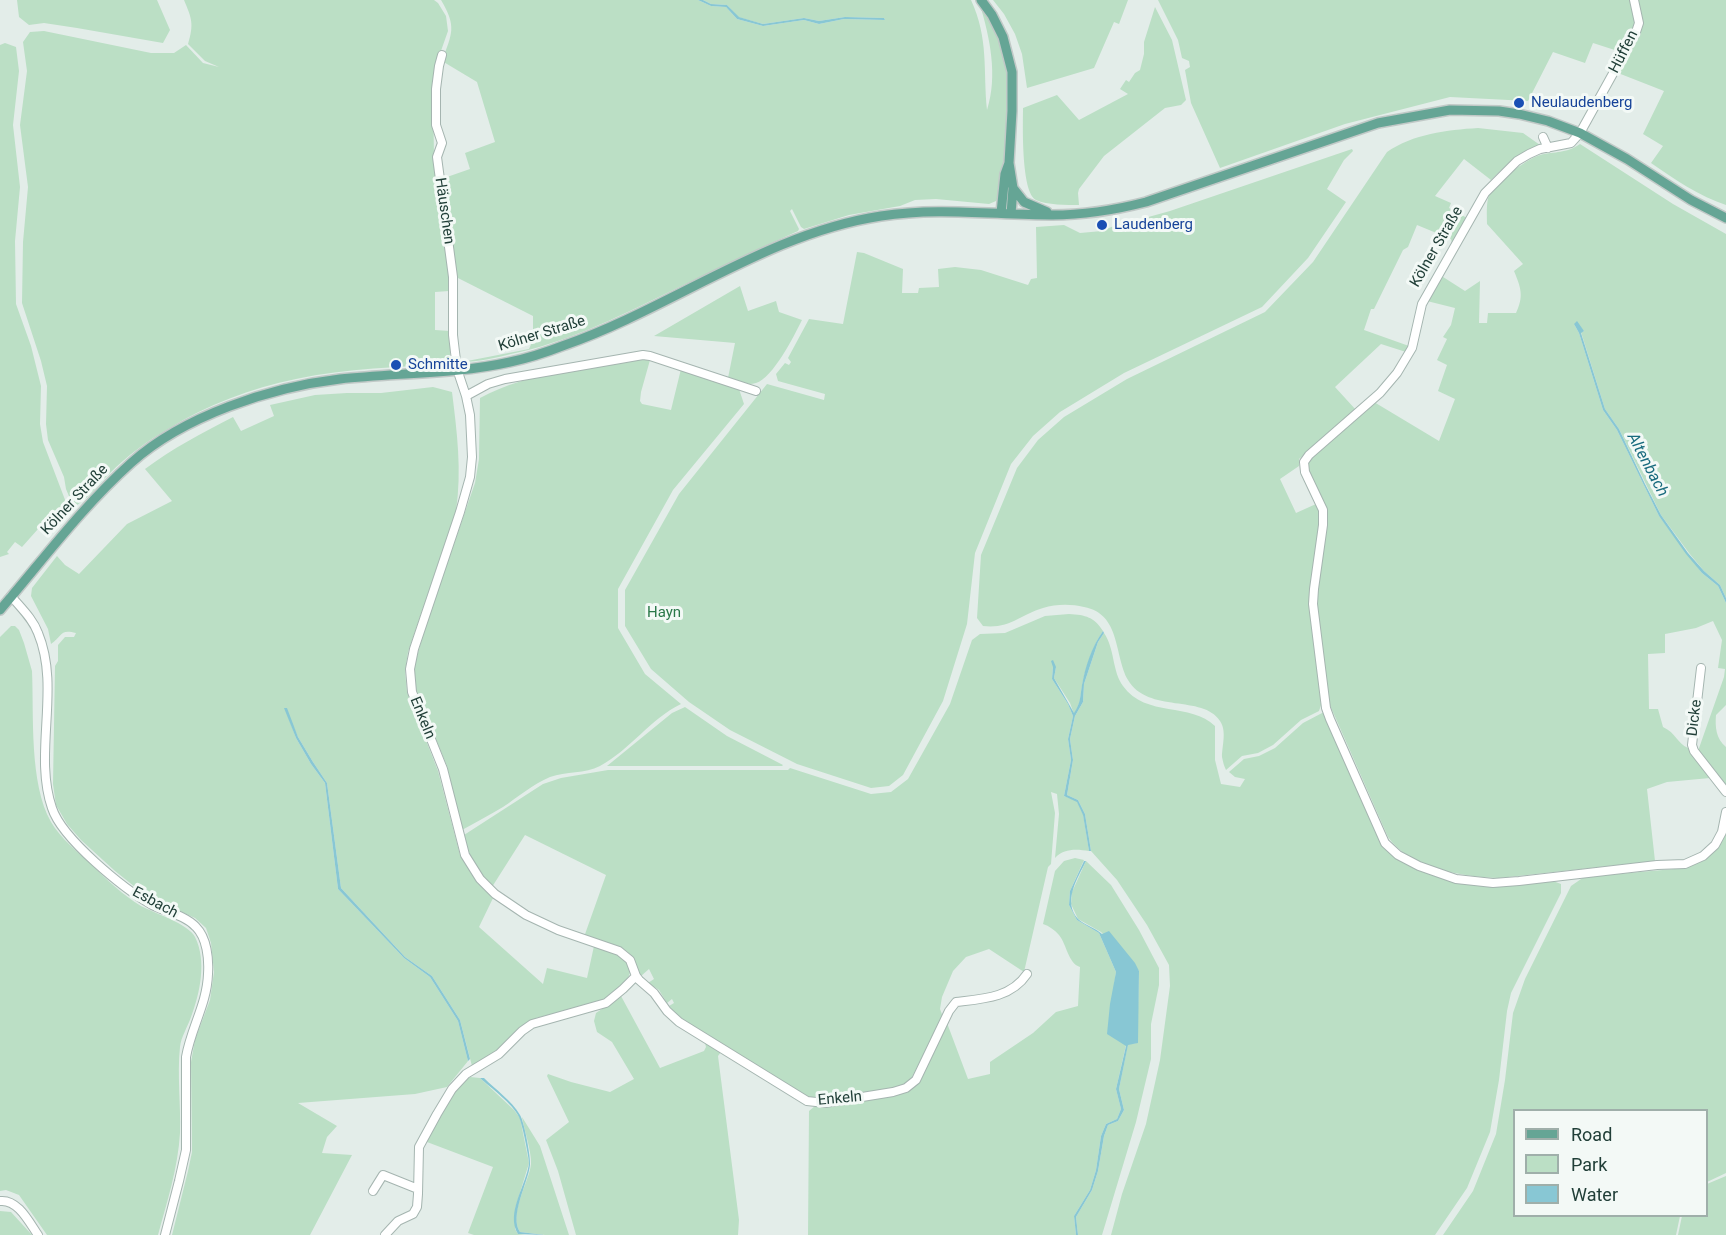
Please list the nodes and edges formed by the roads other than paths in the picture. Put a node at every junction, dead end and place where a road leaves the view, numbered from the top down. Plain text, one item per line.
1 (981, 0) edge
2 (1634, 0) edge
3 (442, 55) dead end
4 (1580, 133) junction
5 (1543, 137) dead end
6 (1548, 148) junction
7 (1009, 163) junction
8 (1013, 188) junction
9 (1001, 213) junction
10 (1011, 214) junction
11 (1055, 215) junction
12 (1726, 218) edge
13 (457, 369) junction
14 (756, 391) dead end
15 (466, 396) junction
16 (11, 596) junction
17 (0, 610) edge
18 (1701, 668) dead end
19 (1726, 792) edge
20 (1726, 812) edge
21 (1027, 974) dead end
22 (636, 976) junction
23 (418, 1189) junction
24 (373, 1191) dead end
25 (0, 1201) edge
26 (38, 1235) edge
27 (165, 1235) edge
28 (385, 1235) edge

1 - 7 main road
2 - 4 street, Hüffen
3 - 13 street, Häuschen
4 - 6 street, Kölner Straße
4 - 11 main road, Kölner Straße
4 - 12 main road, Kölner Straße
5 - 6 street
6 - 20 street, Kölner Straße
7 - 8 main road
7 - 9 main road
8 - 10 main road
8 - 11 main road
9 - 10 main road, Kölner Straße
9 - 13 main road, Kölner Straße
10 - 11 main road, Kölner Straße
13 - 15 street, Enkeln
13 - 16 main road, Kölner Straße
14 - 15 street
15 - 22 street, Enkeln
16 - 17 main road, Kölner Straße
16 - 27 street, Esbach
18 - 19 street, Dicke
21 - 22 street, Enkeln
22 - 23 street
23 - 24 street
23 - 28 street
25 - 26 street

